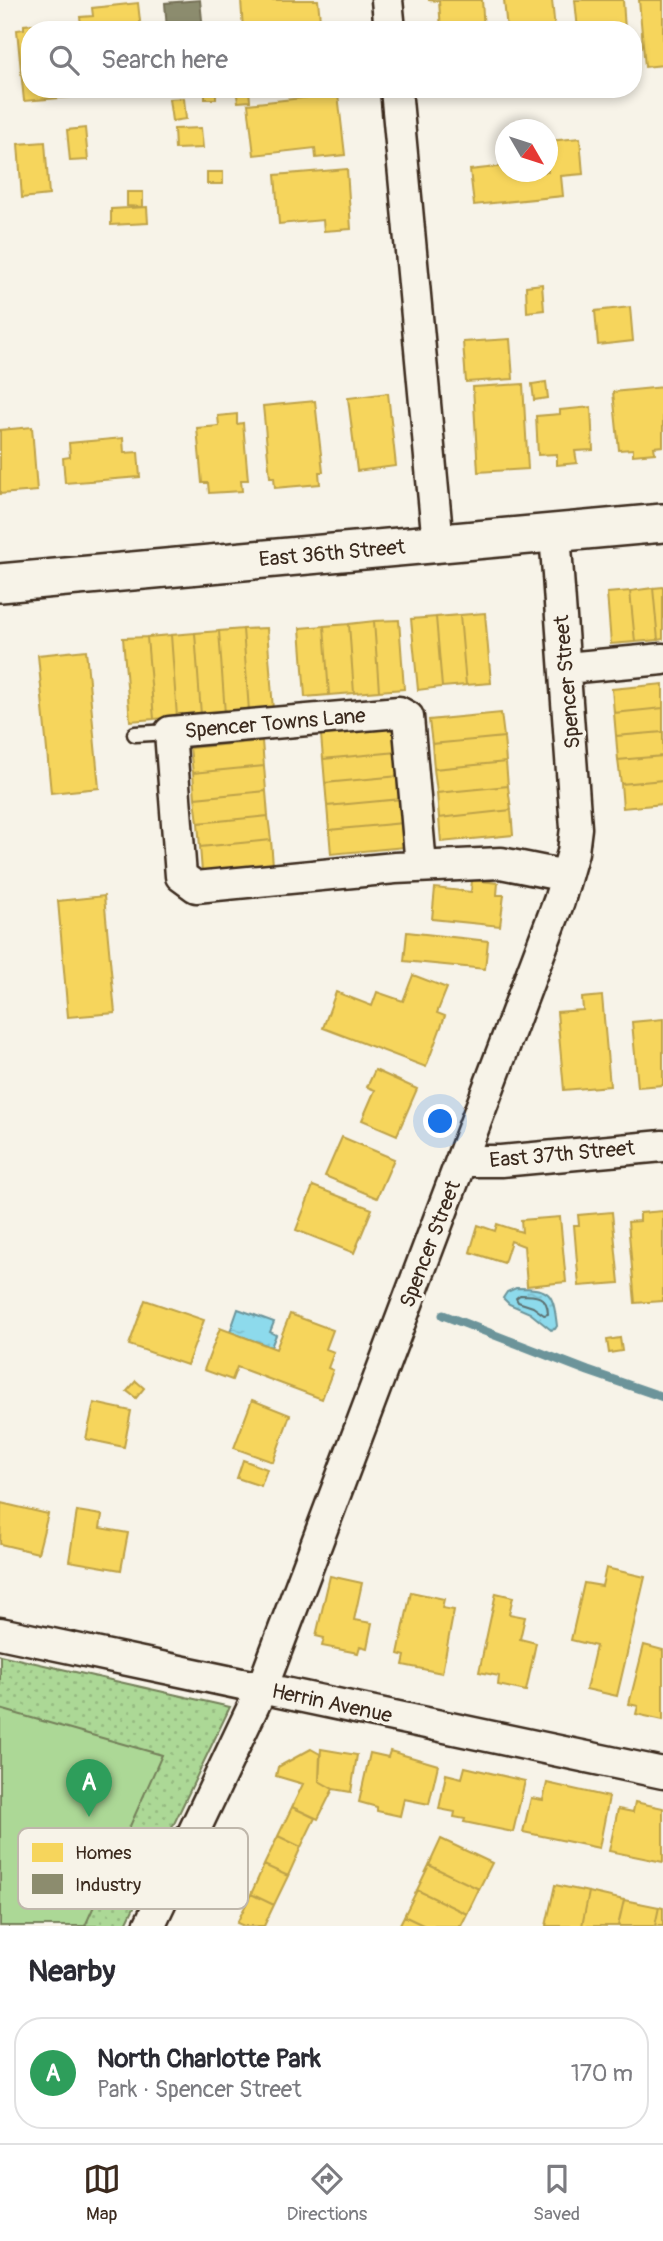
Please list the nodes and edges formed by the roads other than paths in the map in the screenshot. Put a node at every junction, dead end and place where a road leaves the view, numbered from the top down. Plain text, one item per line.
1 (387, 0) edge
2 (389, 21) edge
3 (397, 98) edge
4 (663, 523) edge
5 (555, 533) junction
6 (438, 544) junction
7 (0, 583) edge
8 (663, 659) edge
9 (566, 668) junction
10 (170, 732) junction
11 (135, 734) dead end
12 (421, 866) junction
13 (566, 876) junction
14 (663, 1146) edge
15 (461, 1161) junction
16 (0, 1633) edge
17 (262, 1688) junction
18 (663, 1773) edge
19 (196, 1828) edge
20 (157, 1909) edge
21 (149, 1926) edge

1 - 2 street
3 - 6 street
4 - 5 street, East 36th Street
5 - 6 street, East 36th Street
5 - 9 street, Spencer Street
6 - 7 street, East 36th Street
8 - 9 street
9 - 13 street, Spencer Street
10 - 11 lane
10 - 12 street, Spencer Towns Lane
10 - 12 street, Spencer Towns Lane
12 - 13 street, Spencer Towns Lane
13 - 15 street, Spencer Street
14 - 15 street, East 37th Street
15 - 17 street, Spencer Street
16 - 17 street, Herrin Avenue
17 - 18 street, Herrin Avenue
17 - 19 street, Spencer Street
20 - 21 street, Spencer Street

